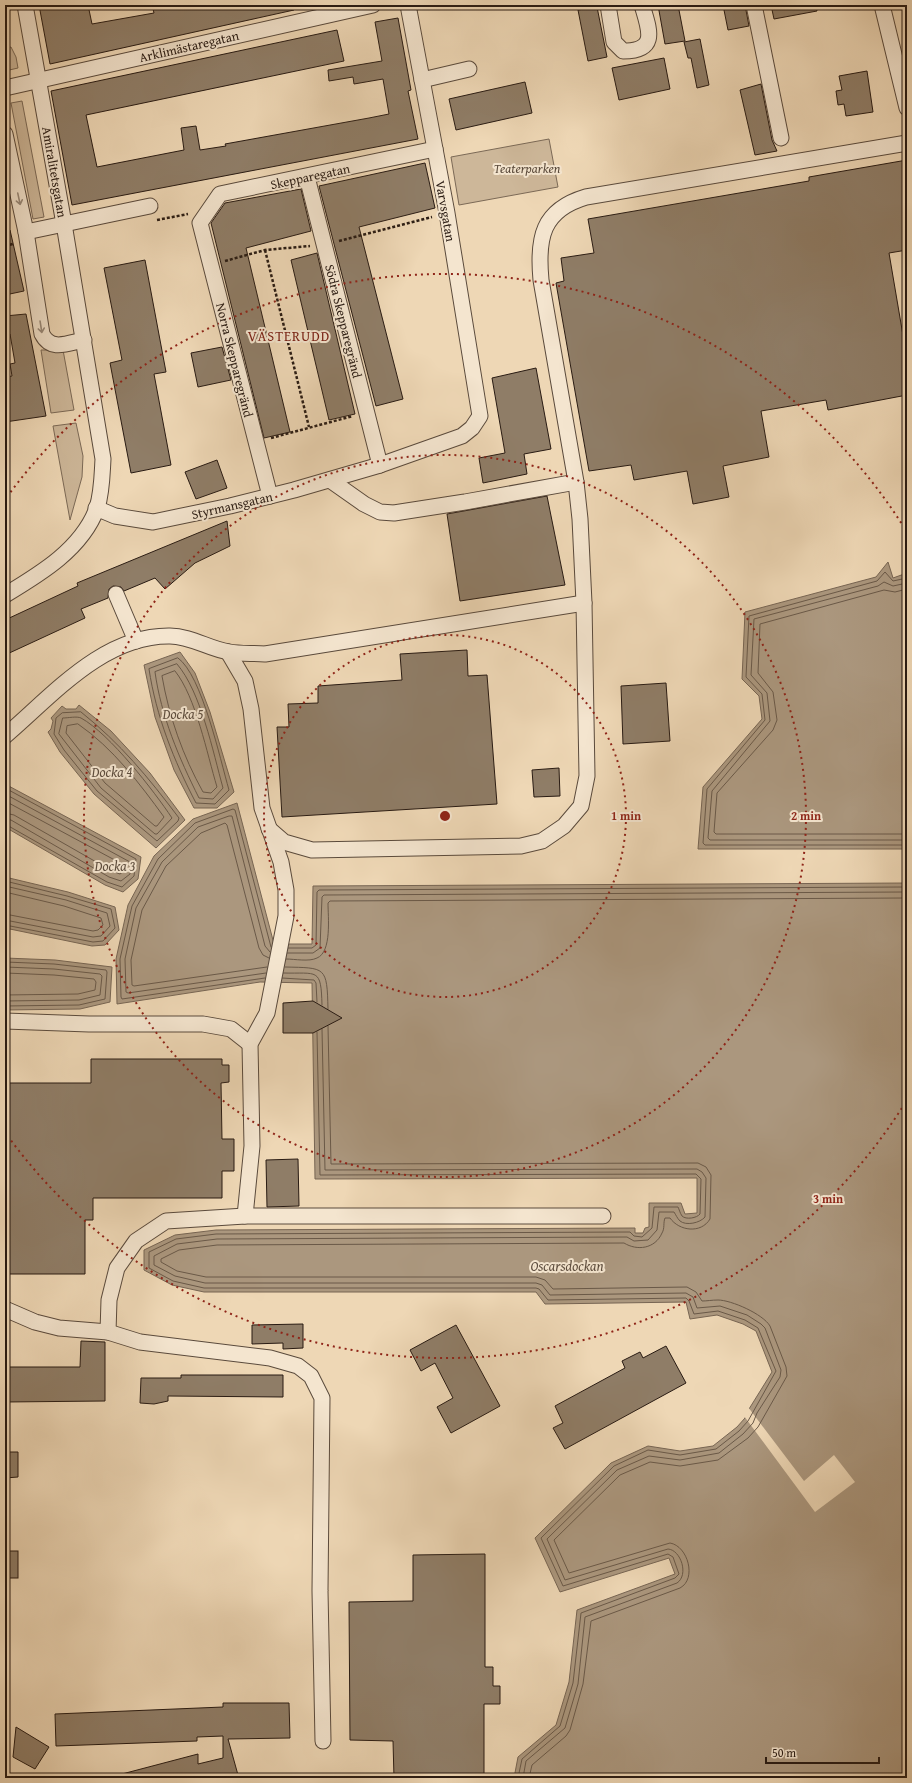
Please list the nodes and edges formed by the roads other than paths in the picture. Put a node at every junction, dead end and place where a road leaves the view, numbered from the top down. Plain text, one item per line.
1 (25, 5) edge
2 (373, 5) edge
3 (409, 5) edge
4 (608, 5) edge
5 (642, 5) edge
6 (754, 5) edge
7 (882, 5) edge
8 (469, 69) dead end
9 (38, 80) junction
10 (422, 80) junction
11 (5, 88) edge
12 (907, 108) edge
13 (5, 134) edge
14 (781, 138) dead end
15 (907, 143) edge
16 (435, 149) junction
17 (307, 177) junction
18 (150, 206) dead end
19 (200, 223) joint
20 (64, 224) junction
21 (26, 232) junction
22 (84, 340) junction
23 (480, 416) joint
24 (380, 465) junction
25 (330, 480) junction
26 (576, 482) junction
27 (270, 496) junction
28 (96, 508) junction
29 (116, 594) dead end
30 (5, 595) edge
31 (584, 603) junction
32 (136, 641) junction
33 (228, 652) junction
34 (5, 736) edge
35 (269, 829) junction
36 (5, 1021) edge
37 (250, 1044) junction
38 (245, 1216) junction
39 (603, 1216) dead end
40 (5, 1309) edge
41 (108, 1332) junction
42 (323, 1741) dead end

1 - 9 street, Amiralitetsgatan
2 - 9 street, Arklimästaregatan
3 - 10 street, Varvsgatan
4 - 5 street
6 - 14 street
7 - 12 street
8 - 10 street
9 - 11 street, Arklimästaregatan
9 - 20 street, Amiralitetsgatan
10 - 16 street, Varvsgatan
13 -> 21 street
15 - 26 street
16 - 17 street, Skepparegatan
16 - 23 street, Varvsgatan
17 - 19 street, Skepparegatan
17 - 24 street, Södra Skepparegränd
18 - 20 street
19 - 27 street, Norra Skepparegränd
20 - 21 street
20 - 22 street, Amiralitetsgatan
21 -> 22 street
22 - 28 street, Amiralitetsgatan
23 - 24 street, Styrmansgatan
24 - 25 street, Styrmansgatan
25 - 26 street
25 - 27 street, Styrmansgatan
26 - 31 street
27 - 28 street, Styrmansgatan
28 - 30 street
29 - 32 street
31 - 33 street
31 - 35 street
32 - 33 street
32 - 34 street
33 - 35 street
35 - 37 street
36 - 37 street
37 - 38 street
38 - 39 street
38 - 41 street
40 - 41 street
41 - 42 street

